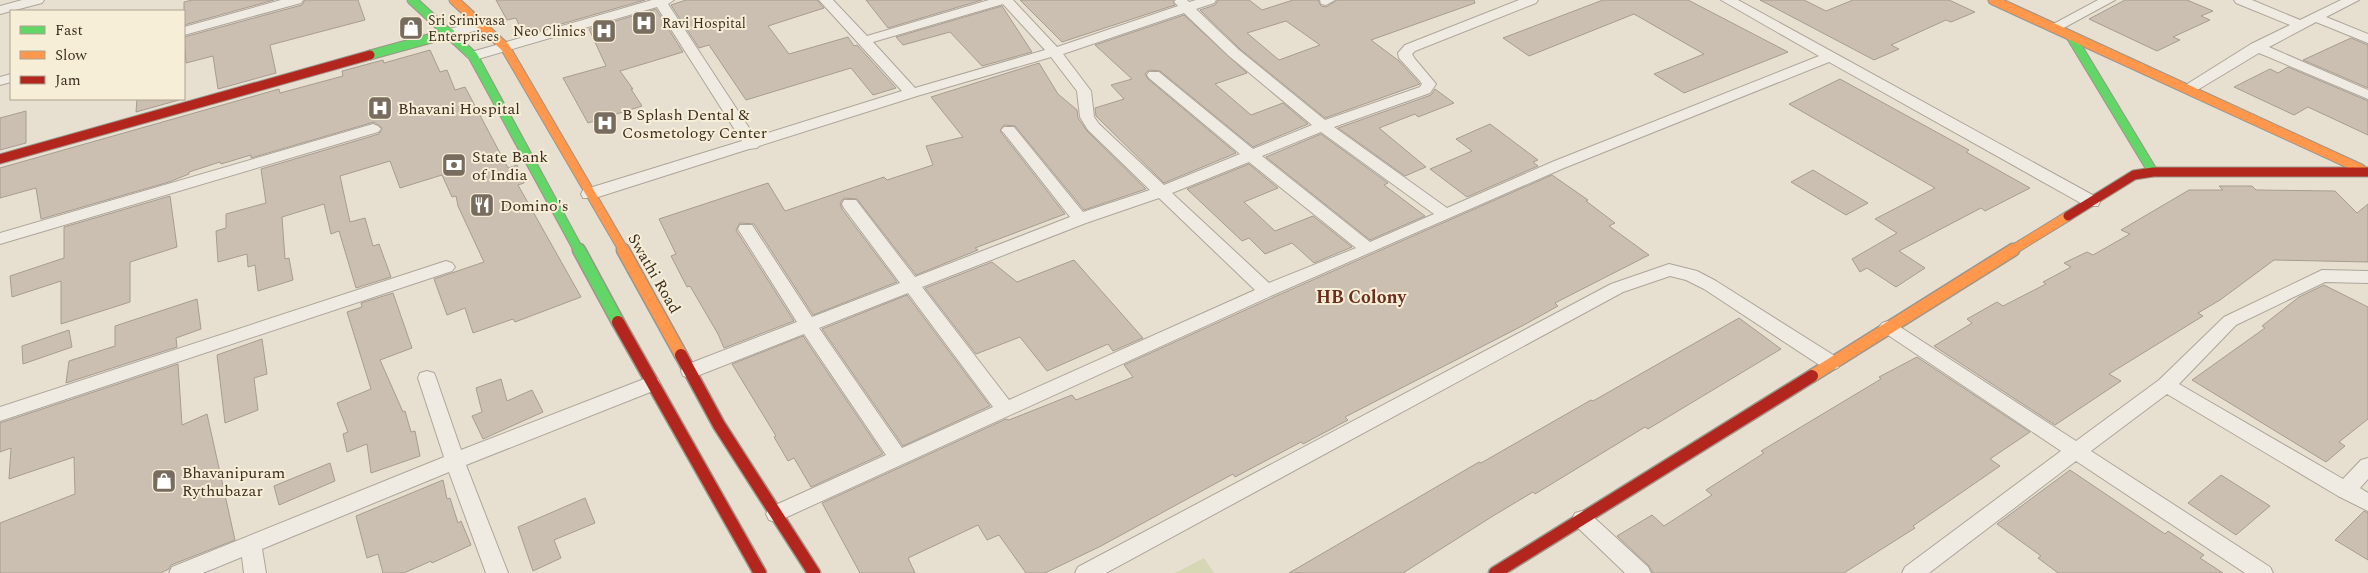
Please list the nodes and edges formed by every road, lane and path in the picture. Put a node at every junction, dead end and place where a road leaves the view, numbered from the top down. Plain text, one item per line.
1 (37, 0) edge
2 (296, 0) edge
3 (412, 0) edge
4 (454, 0) edge
5 (826, 0) edge
6 (1004, 0) edge
7 (1210, 0) edge
8 (1728, 0) edge
9 (1993, 0) edge
10 (2108, 0) edge
11 (2241, 0) edge
12 (2352, 0) edge
13 (662, 1) edge
14 (1520, 2) edge
15 (1183, 4) edge
16 (0, 10) edge
17 (2314, 17) junction
18 (482, 24) junction
19 (2299, 24) junction
20 (2053, 28) junction
21 (185, 31) edge
22 (450, 33) junction
23 (2072, 38) junction
24 (2368, 39) edge
25 (863, 40) junction
26 (504, 47) junction
27 (2256, 47) junction
28 (1054, 52) junction
29 (473, 56) junction
30 (1832, 56) junction
31 (1154, 75) dead end
32 (2189, 89) junction
33 (912, 93) junction
34 (2368, 95) edge
35 (1322, 126) junction
36 (373, 130) dead end
37 (1009, 130) dead end
38 (752, 144) junction
39 (1249, 154) junction
40 (0, 159) edge
41 (2153, 172) junction
42 (2368, 172) edge
43 (1163, 191) junction
44 (589, 194) junction
45 (2092, 202) junction
46 (850, 204) dead end
47 (1446, 215) junction
48 (1080, 219) junction
49 (746, 229) dead end
50 (0, 239) edge
51 (1368, 249) junction
52 (446, 267) dead end
53 (2368, 278) edge
54 (910, 285) junction
55 (1267, 291) junction
56 (807, 324) junction
57 (1888, 327) junction
58 (1831, 363) junction
59 (690, 371) junction
60 (427, 378) dead end
61 (2166, 385) junction
62 (637, 390) junction
63 (1006, 410) junction
64 (0, 414) edge
65 (2076, 451) junction
66 (898, 458) junction
67 (454, 461) junction
68 (2368, 466) edge
69 (2345, 490) junction
70 (2368, 503) edge
71 (776, 514) junction
72 (1582, 519) junction
73 (251, 543) junction
74 (180, 573) edge
75 (255, 573) edge
76 (497, 573) edge
77 (760, 573) edge
78 (814, 573) edge
79 (1086, 573) edge
80 (1495, 573) edge
81 (1640, 573) edge
82 (1913, 573) edge
83 (2262, 573) edge

1 - 16 street
2 - 21 street
3 - 22 street
4 - 18 street, Swathi Road
5 - 25 street
6 - 25 street
6 - 28 street
7 - 15 street
8 - 30 street
9 - 20 street
10 - 20 street
11 - 19 street
12 - 17 street
13 - 26 street
13 - 38 street
14 - 35 street
15 - 28 street
15 - 35 street
17 - 19 street
17 - 24 street
18 - 22 street
18 - 26 street, Swathi Road
19 - 27 street
20 - 23 street
22 - 29 street
22 - 40 street
23 - 32 street
23 - 41 street
25 - 33 street
26 - 29 street
26 - 44 street, Swathi Road
27 - 32 street
27 - 34 street
28 - 33 street
28 - 43 street
29 - 62 street
30 - 45 street
30 - 47 street
31 - 39 street
32 - 42 street
33 - 38 street
35 - 39 street
35 - 47 street
36 - 50 street
37 - 48 street
38 - 44 street
39 - 43 street
39 - 51 street
41 - 42 street
41 - 45 street
43 - 48 street
43 - 55 street
44 - 59 street, Swathi Road
45 - 57 street
46 - 54 street
47 - 51 street
48 - 54 street
49 - 56 street
51 - 55 street
52 - 64 street
53 - 61 street
54 - 56 street
54 - 63 street
55 - 63 street
56 - 59 street
56 - 66 street
57 - 58 street
57 - 65 street
58 - 72 street
58 - 79 street
59 - 71 street, Swathi Road
60 - 67 street
61 - 65 street
61 - 69 street
62 - 67 street
62 - 77 street
63 - 66 street
65 - 82 street
65 - 83 street
66 - 71 street
67 - 73 street
67 - 76 street
68 - 69 street
69 - 70 street
71 - 78 street, Swathi Road
72 - 80 street
72 - 81 street
73 - 74 street
73 - 75 street

